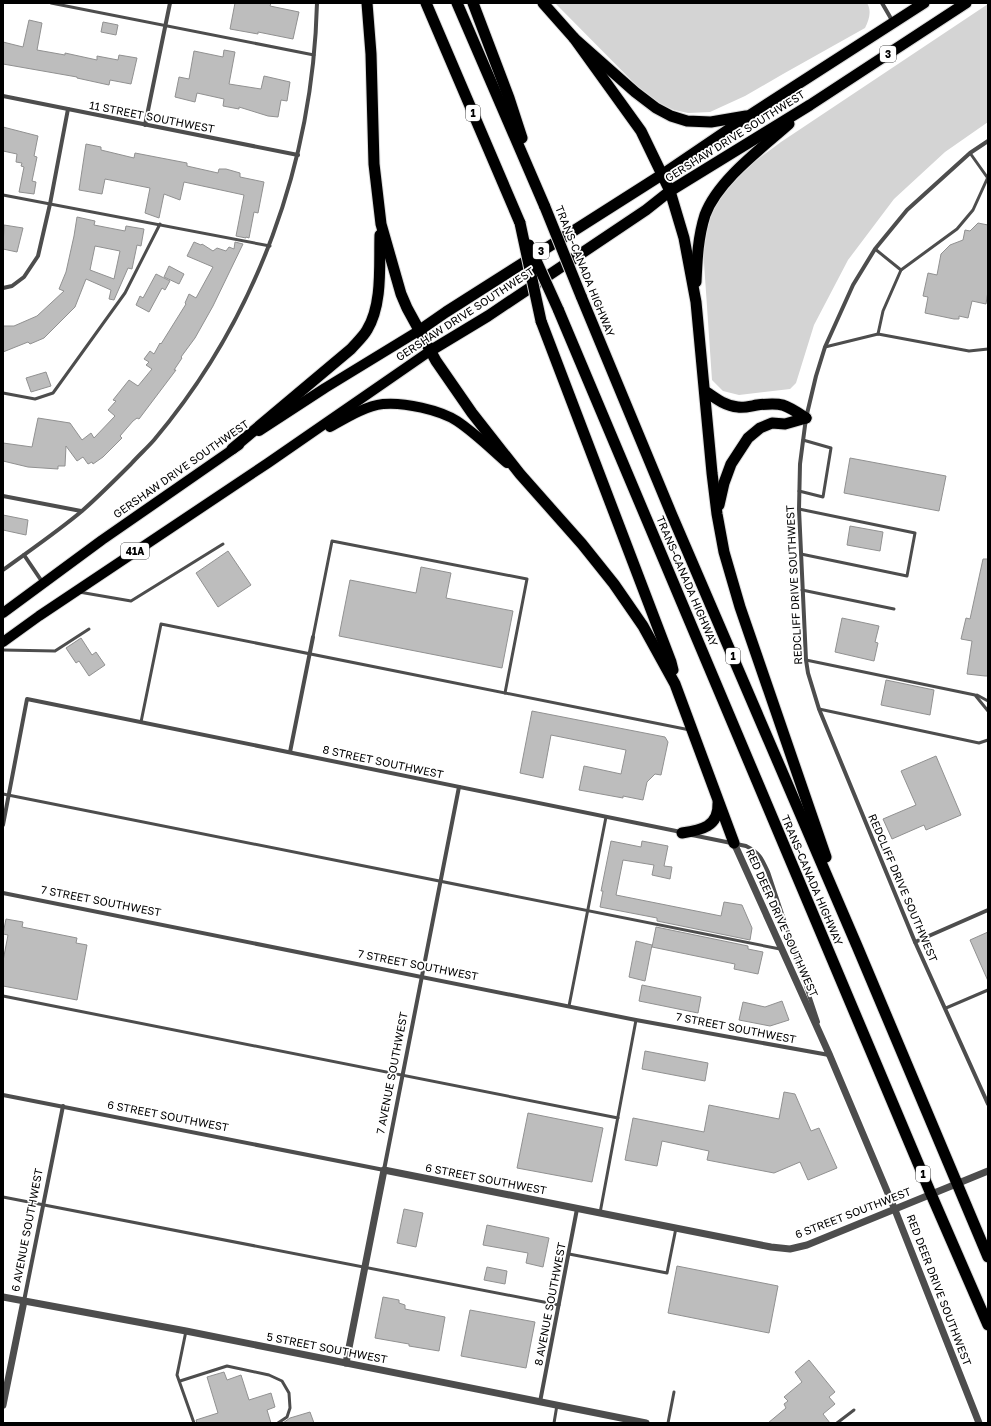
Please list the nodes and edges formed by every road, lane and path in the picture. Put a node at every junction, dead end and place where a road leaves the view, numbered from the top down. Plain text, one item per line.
1 (51, 3) edge
2 (170, 3) edge
3 (317, 3) edge
4 (367, 3) edge
5 (426, 3) edge
6 (457, 3) edge
7 (473, 3) edge
8 (543, 3) edge
9 (882, 3) edge
10 (924, 3) edge
11 (966, 3) edge
12 (894, 23) junction
13 (165, 26) junction
14 (574, 38) junction
15 (314, 55) junction
16 (3, 96) edge
17 (810, 106) junction
18 (68, 109) junction
19 (750, 115) junction
20 (145, 125) junction
21 (988, 141) edge
22 (970, 153) junction
23 (298, 155) junction
24 (663, 174) junction
25 (988, 177) edge
26 (670, 191) junction
27 (3, 195) edge
28 (50, 204) junction
29 (545, 207) junction
30 (520, 223) junction
31 (160, 224) junction
32 (381, 224) junction
33 (270, 246) junction
34 (875, 249) junction
35 (901, 270) junction
36 (3, 288) edge
37 (696, 302) junction
38 (420, 330) junction
39 (878, 334) junction
40 (825, 347) junction
41 (988, 349) edge
42 (430, 351) junction
43 (704, 391) junction
44 (3, 393) edge
45 (806, 418) junction
46 (803, 440) junction
47 (232, 449) junction
48 (268, 463) junction
49 (520, 474) junction
50 (799, 491) junction
51 (3, 496) edge
52 (799, 509) junction
53 (81, 511) junction
54 (717, 514) junction
55 (223, 544) dead end
56 (801, 554) junction
57 (24, 555) junction
58 (3, 570) edge
59 (43, 583) junction
60 (802, 590) junction
61 (75, 591) junction
62 (894, 609) dead end
63 (3, 613) edge
64 (89, 629) dead end
65 (314, 637) joint
66 (3, 642) edge
67 (3, 650) edge
68 (310, 654) junction
69 (806, 660) junction
70 (675, 684) junction
71 (505, 693) junction
72 (975, 695) junction
73 (988, 701) edge
74 (819, 709) junction
75 (988, 711) edge
76 (141, 722) junction
77 (693, 731) junction
78 (988, 740) edge
79 (290, 752) junction
80 (459, 787) junction
81 (3, 794) edge
82 (9, 795) junction
83 (718, 798) junction
84 (606, 817) junction
85 (3, 825) edge
86 (682, 832) junction
87 (734, 843) junction
88 (441, 881) junction
89 (3, 893) edge
90 (588, 910) junction
91 (988, 910) edge
92 (915, 942) junction
93 (857, 946) junction
94 (781, 949) junction
95 (422, 977) junction
96 (988, 990) edge
97 (3, 996) edge
98 (569, 1006) junction
99 (946, 1008) junction
100 (636, 1020) junction
101 (830, 1056) junction
102 (403, 1076) junction
103 (3, 1095) edge
104 (988, 1104) edge
105 (63, 1106) junction
106 (618, 1118) junction
107 (384, 1170) junction
108 (988, 1171) edge
109 (956, 1184) junction
110 (931, 1194) junction
111 (3, 1197) edge
112 (43, 1205) junction
113 (577, 1209) junction
114 (895, 1210) junction
115 (600, 1213) junction
116 (676, 1228) junction
117 (568, 1254) junction
118 (988, 1257) edge
119 (365, 1267) junction
120 (3, 1297) edge
121 (24, 1301) junction
122 (559, 1305) junction
123 (988, 1325) edge
124 (186, 1331) junction
125 (346, 1363) junction
126 (180, 1381) junction
127 (674, 1392) dead end
128 (3, 1400) edge
129 (540, 1402) junction
130 (557, 1405) junction
131 (854, 1410) dead end
132 (194, 1421) edge
133 (278, 1423) edge
134 (554, 1423) edge
135 (646, 1423) edge
136 (668, 1423) edge
137 (837, 1423) edge
138 (979, 1423) edge

1 - 13 lane
2 - 13 street
3 - 15 street
4 - 32 highway
5 - 30 highway, TRANS-CANADA HIGHWAY / 1
6 - 29 highway, TRANS-CANADA HIGHWAY / 1
7 - 29 highway
8 - 14 highway
9 - 12 street
10 - 12 highway, GERSHAW DRIVE SOUTHWEST / 3
11 - 17 highway, GERSHAW DRIVE SOUTHWEST / 3
12 - 19 highway, GERSHAW DRIVE SOUTHWEST / 3
13 - 15 lane
13 - 20 street
14 - 19 highway
14 - 24 highway
15 - 23 street
16 - 18 street, 11 STREET SOUTHWEST
17 - 26 highway, GERSHAW DRIVE SOUTHWEST / 3
17 - 37 highway
18 - 20 street, 11 STREET SOUTHWEST
18 - 28 street
19 - 24 highway, GERSHAW DRIVE SOUTHWEST / 3
20 - 23 street, 11 STREET SOUTHWEST
21 - 22 street, REDCLIFF DRIVE SOUTHWEST
22 - 25 lane
22 - 34 street, REDCLIFF DRIVE SOUTHWEST
23 - 33 street
24 - 26 highway
24 - 38 highway, GERSHAW DRIVE SOUTHWEST / 3
25 - 35 lane
26 - 37 highway
26 - 42 highway, GERSHAW DRIVE SOUTHWEST / 3
27 - 28 lane
28 - 31 lane
28 - 36 street
29 - 93 highway, TRANS-CANADA HIGHWAY / 1, bridge
30 - 70 highway, bridge
30 - 110 highway, TRANS-CANADA HIGHWAY / 1, bridge
31 - 33 lane
31 - 44 lane
32 - 38 highway
32 - 47 highway
33 - 53 street
34 - 35 lane
34 - 40 street, REDCLIFF DRIVE SOUTHWEST
35 - 39 lane
37 - 43 highway
38 - 42 highway
38 - 47 main road, GERSHAW DRIVE SOUTHWEST / 41A
39 - 40 lane
39 - 41 lane
40 - 45 street, REDCLIFF DRIVE SOUTHWEST
42 - 48 main road, GERSHAW DRIVE SOUTHWEST / 41A
42 - 49 highway
43 - 45 highway
43 - 54 highway
45 - 46 street, REDCLIFF DRIVE SOUTHWEST
45 - 54 highway
46 - 50 street, REDCLIFF DRIVE SOUTHWEST
46 - 50 lane
47 - 59 main road, GERSHAW DRIVE SOUTHWEST / 41A
48 - 49 main road
48 - 61 main road, GERSHAW DRIVE SOUTHWEST / 41A
49 - 70 highway
50 - 52 street, REDCLIFF DRIVE SOUTHWEST
51 - 53 street
52 - 56 street, REDCLIFF DRIVE SOUTHWEST
52 - 56 lane
53 - 57 street
54 - 93 highway
55 - 61 lane
56 - 60 street, REDCLIFF DRIVE SOUTHWEST
57 - 58 street
57 - 59 street
59 - 63 main road, GERSHAW DRIVE SOUTHWEST / 41A
60 - 62 lane
60 - 69 street, REDCLIFF DRIVE SOUTHWEST
61 - 66 main road, GERSHAW DRIVE SOUTHWEST / 41A
64 - 67 lane
65 - 68 street
65 - 71 lane
68 - 71 lane
68 - 76 lane
68 - 79 street
69 - 72 lane
69 - 74 street, REDCLIFF DRIVE SOUTHWEST
70 - 77 highway
71 - 77 lane
72 - 73 lane
72 - 75 lane
74 - 78 lane
74 - 92 street, REDCLIFF DRIVE SOUTHWEST
76 - 79 street, 8 STREET SOUTHWEST
76 - 82 street, 8 STREET SOUTHWEST
77 - 83 highway
79 - 80 street, 8 STREET SOUTHWEST
80 - 84 street, 8 STREET SOUTHWEST
80 - 88 street, 7 AVENUE SOUTHWEST
81 - 82 lane
82 - 85 street
82 - 88 lane
83 - 86 highway
83 - 87 highway
84 - 86 street, 8 STREET SOUTHWEST
84 - 90 lane
86 - 87 street, 8 STREET SOUTHWEST
87 - 94 street, RED DEER DRIVE SOUTHWEST
87 - 101 street, RED DEER DRIVE SOUTHWEST
88 - 90 lane
88 - 95 street, 7 AVENUE SOUTHWEST
89 - 95 street, 7 STREET SOUTHWEST
90 - 94 lane
90 - 98 lane
91 - 92 street
92 - 99 street, REDCLIFF DRIVE SOUTHWEST
93 - 109 highway, TRANS-CANADA HIGHWAY / 1
94 - 101 street, RED DEER DRIVE SOUTHWEST
95 - 98 street, 7 STREET SOUTHWEST
95 - 102 street, 7 AVENUE SOUTHWEST
96 - 99 lane
97 - 102 lane
98 - 100 street, 7 STREET SOUTHWEST
99 - 104 street, REDCLIFF DRIVE SOUTHWEST
100 - 101 street, 7 STREET SOUTHWEST
100 - 106 lane
101 - 114 street, RED DEER DRIVE SOUTHWEST
102 - 106 lane
102 - 107 street, 7 AVENUE SOUTHWEST
103 - 105 street, 6 STREET SOUTHWEST
105 - 107 street, 6 STREET SOUTHWEST
105 - 112 street, 6 AVENUE SOUTHWEST
106 - 115 lane
107 - 113 street, 6 STREET SOUTHWEST
107 - 119 street, 7 AVENUE SOUTHWEST
108 - 109 street
109 - 110 street, 6 STREET SOUTHWEST
109 - 118 highway, TRANS-CANADA HIGHWAY / 1
110 - 114 street, 6 STREET SOUTHWEST
110 - 123 highway, TRANS-CANADA HIGHWAY / 1
111 - 112 lane
112 - 119 lane
112 - 121 street, 6 AVENUE SOUTHWEST
113 - 115 street, 6 STREET SOUTHWEST
113 - 117 street, 8 AVENUE SOUTHWEST
114 - 116 street, 6 STREET SOUTHWEST
114 - 138 street, RED DEER DRIVE SOUTHWEST
115 - 116 street, 6 STREET SOUTHWEST
116 - 117 lane
117 - 122 street, 8 AVENUE SOUTHWEST
119 - 122 lane
119 - 125 street, 7 AVENUE SOUTHWEST
120 - 121 street, 5 STREET SOUTHWEST
121 - 124 street, 5 STREET SOUTHWEST
121 - 128 street, 6 AVENUE SOUTHWEST
122 - 129 street, 8 AVENUE SOUTHWEST
124 - 125 street, 5 STREET SOUTHWEST
124 - 126 lane
125 - 129 street, 5 STREET SOUTHWEST
126 - 132 lane
126 - 133 lane
127 - 136 lane
129 - 130 street, 5 STREET SOUTHWEST
130 - 134 lane
130 - 135 street, 5 STREET SOUTHWEST
131 - 137 lane

